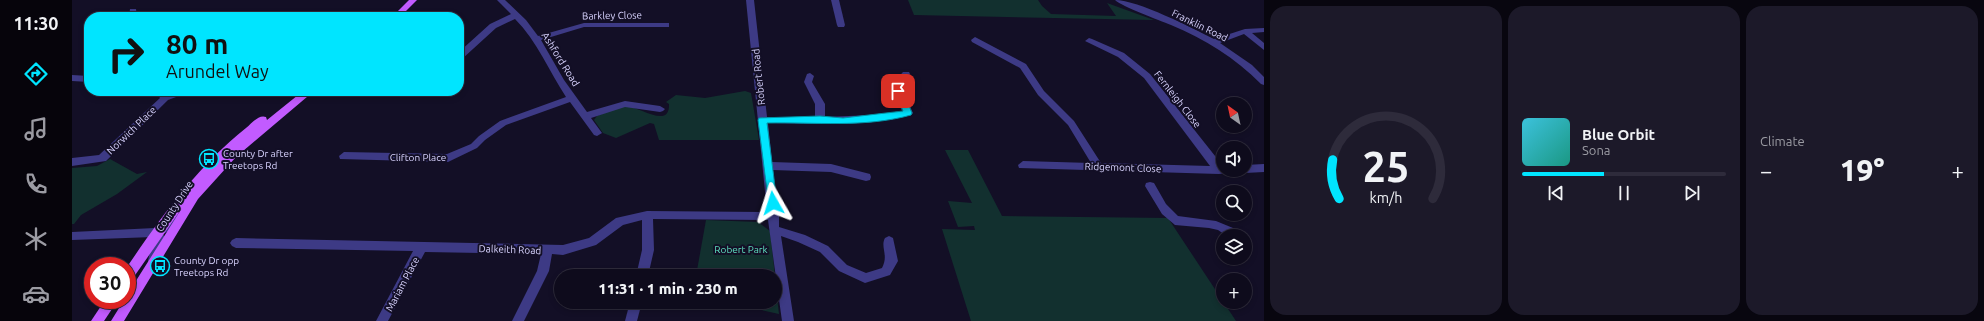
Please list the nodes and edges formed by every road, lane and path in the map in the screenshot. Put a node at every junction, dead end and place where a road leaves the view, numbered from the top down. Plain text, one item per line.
1 (414, 0) edge
2 (421, 0) edge
3 (501, 0) edge
4 (750, 0) edge
5 (835, 0) edge
6 (1119, 0) edge
7 (401, 12) edge
8 (410, 12) edge
9 (516, 15) junction
10 (666, 25) dead end
11 (841, 25) dead end
12 (1264, 30) edge
13 (1245, 31) junction
14 (536, 39) junction
15 (975, 40) dead end
16 (1089, 41) dead end
17 (1214, 42) junction
18 (1264, 46) edge
19 (464, 52) edge
20 (906, 74) dead end
21 (810, 76) dead end
22 (72, 78) edge
23 (84, 79) edge
24 (1264, 82) edge
25 (160, 96) edge
26 (293, 96) edge
27 (303, 96) edge
28 (572, 98) junction
29 (660, 109) dead end
30 (586, 116) junction
31 (820, 119) junction
32 (762, 120) junction
33 (597, 133) dead end
34 (344, 156) dead end
35 (72, 162) edge
36 (1216, 164) edge
37 (1023, 165) dead end
38 (768, 166) junction
39 (1098, 166) junction
40 (1264, 168) edge
41 (1252, 169) edge
42 (1216, 170) edge
43 (866, 177) dead end
44 (1150, 186) dead end
45 (184, 214) junction
46 (647, 214) junction
47 (774, 216) junction
48 (1228, 229) edge
49 (774, 230) junction
50 (157, 232) junction
51 (72, 236) edge
52 (889, 241) dead end
53 (236, 243) dead end
54 (422, 246) junction
55 (547, 250) junction
56 (153, 263) junction
57 (136, 264) edge
58 (644, 269) edge
59 (106, 309) edge
60 (634, 309) edge
61 (98, 321) edge
62 (117, 321) edge
63 (382, 321) edge
64 (518, 321) edge
65 (631, 321) edge
66 (788, 321) edge

1 - 7 main road
2 - 8 main road
3 - 9 street, Ashford Road
4 - 32 street, Robert Road
5 - 11 street
6 - 17 street, Franklin Road
9 - 14 street, Ashford Road
9 - 19 street
10 - 14 street, Barkley Close
12 - 13 street
13 - 17 street
13 - 18 street
14 - 28 street, Ashford Road
15 - 39 street
16 - 36 street, Fernleigh Close
17 - 24 street, Franklin Road
20 - 31 street
21 - 31 street
22 - 23 street
25 - 35 street, Norwich Place
26 - 50 main road, County Drive
27 - 45 main road, County Drive
28 - 30 street, Ashford Road
28 - 34 street, Clifton Place
29 - 30 street
30 - 33 street, Ashford Road
31 - 32 street
32 - 38 street, Robert Road
37 - 39 street, Ridgemont Close
38 - 43 street
38 - 47 street, Robert Road
39 - 42 street, Ridgemont Close
40 - 41 street
44 - 48 street
45 - 50 street
45 - 56 main road, County Drive
46 - 47 street, Dalkeith Road
46 - 55 street, Dalkeith Road
46 - 58 street
47 - 49 street, Robert Road
49 - 52 street
49 - 66 street, Robert Road
50 - 51 street
50 - 56 street
50 - 57 main road, County Drive
53 - 54 street, Dalkeith Road
54 - 55 street, Dalkeith Road
54 - 63 street, Mariam Place
55 - 64 street
56 - 62 main road, County Drive
59 - 61 main road
60 - 65 street

